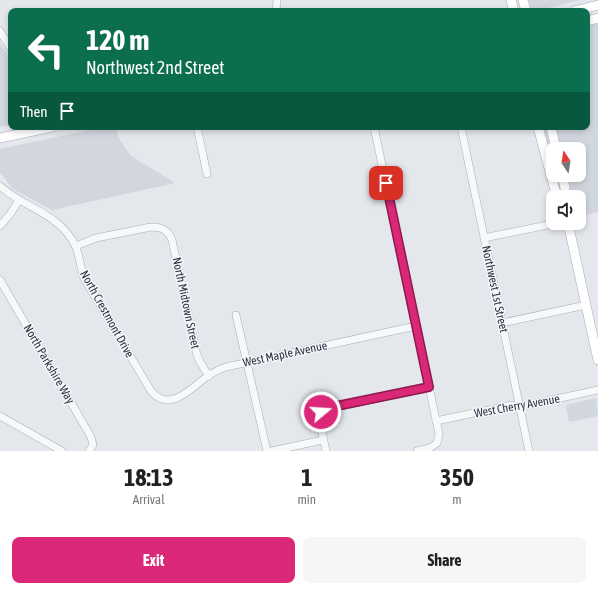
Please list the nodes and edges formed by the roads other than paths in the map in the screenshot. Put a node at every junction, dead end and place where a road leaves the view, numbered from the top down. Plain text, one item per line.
1 (598, 5) edge
2 (586, 8) edge
3 (0, 30) edge
4 (8, 44) edge
5 (36, 130) edge
6 (198, 130) edge
7 (375, 130) edge
8 (462, 130) edge
9 (539, 130) edge
10 (552, 130) edge
11 (0, 138) edge
12 (554, 142) edge
13 (207, 174) dead end
14 (0, 186) edge
15 (555, 190) edge
16 (19, 200) junction
17 (546, 225) edge
18 (0, 226) edge
19 (570, 230) edge
20 (484, 238) junction
21 (76, 246) junction
22 (0, 280) edge
23 (586, 305) junction
24 (236, 315) dead end
25 (502, 323) junction
26 (416, 326) junction
27 (598, 360) edge
28 (247, 362) junction
29 (209, 376) junction
30 (429, 387) junction
31 (598, 390) edge
32 (162, 400) joint
33 (519, 407) junction
34 (0, 416) edge
35 (436, 421) junction
36 (323, 440) junction
37 (89, 450) edge
38 (62, 451) edge
39 (267, 451) edge
40 (272, 451) edge
41 (326, 451) edge
42 (418, 451) edge
43 (529, 451) edge

1 - 2 main road
3 - 4 street
5 - 11 main road
6 - 13 street
7 - 26 street
8 - 20 street, Northwest 1st Street
9 - 15 main road
10 - 12 main road
14 - 16 street, North Crestmont Drive
16 - 18 street
16 - 21 street, North Crestmont Drive
17 - 20 street
19 - 23 main road
20 - 25 street, Northwest 1st Street
21 - 29 street, North Midtown Street
21 - 32 street, North Crestmont Drive
22 - 37 street, North Parkshire Way
23 - 25 street
23 - 27 main road
24 - 28 street
25 - 33 street, Northwest 1st Street
26 - 28 street, West Maple Avenue
26 - 30 street
28 - 29 street, West Maple Avenue
28 - 39 street
29 - 32 street, West Maple Avenue
30 - 35 street
30 - 36 street
31 - 33 street, West Cherry Avenue
33 - 35 street, West Cherry Avenue
33 - 43 street, Northwest 1st Street
34 - 38 street
35 - 42 street
36 - 40 street
36 - 41 street

